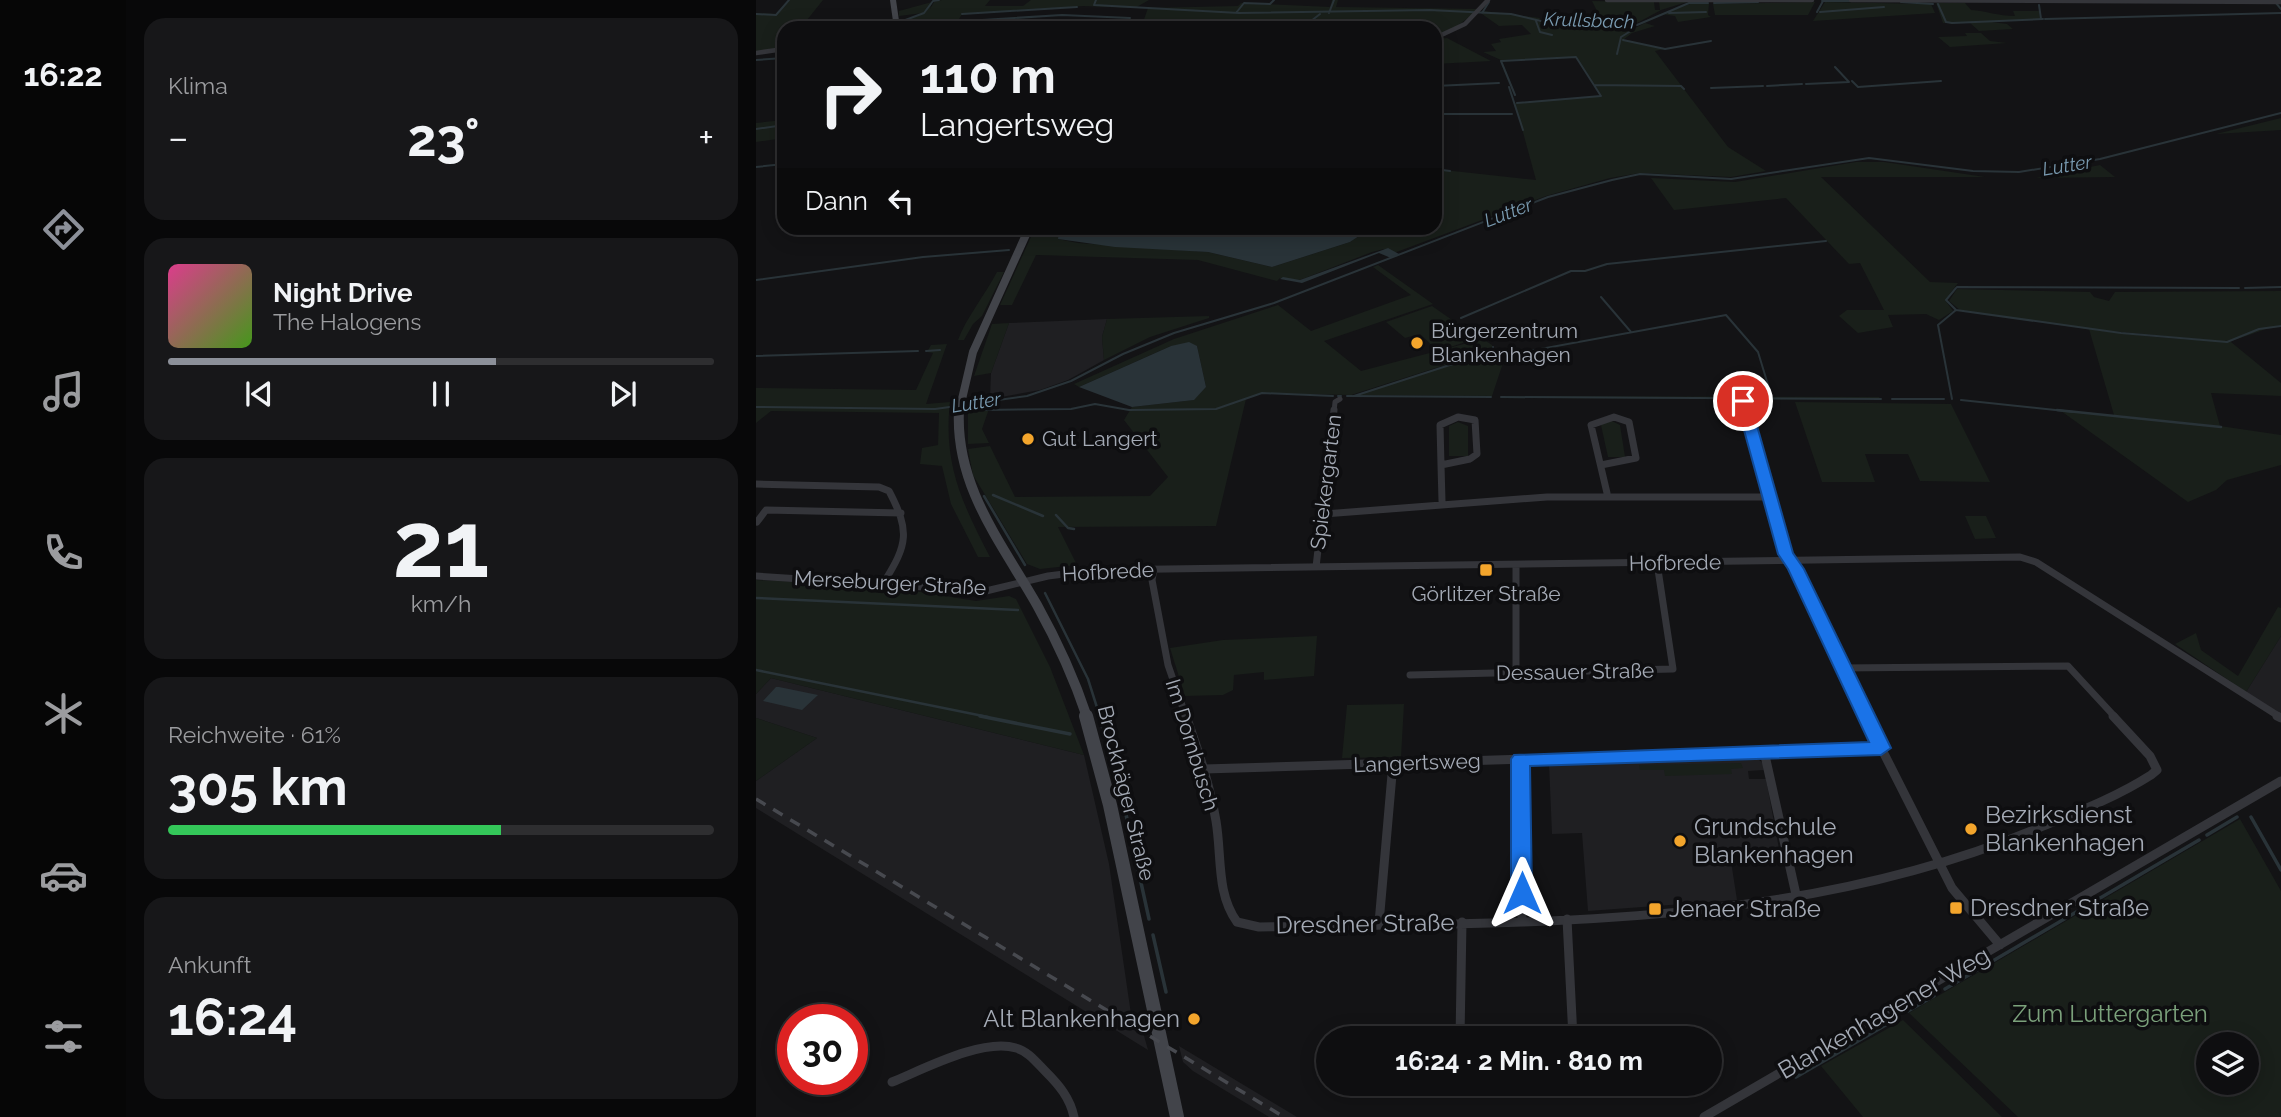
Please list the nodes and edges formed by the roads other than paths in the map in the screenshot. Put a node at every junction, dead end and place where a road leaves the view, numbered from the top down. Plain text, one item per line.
1 (893, 0) edge
2 (1488, 0) edge
3 (1607, 0) edge
4 (1812, 0) edge
5 (1851, 0) edge
6 (2281, 2) edge
7 (895, 21) edge
8 (1442, 36) edge
9 (777, 50) edge
10 (756, 53) edge
11 (1026, 235) edge
12 (1340, 399) dead end
13 (1743, 400) dead end
14 (1439, 465) junction
15 (1601, 465) junction
16 (756, 484) edge
17 (1607, 493) junction
18 (1770, 497) junction
19 (1442, 501) junction
20 (901, 513) junction
21 (1324, 513) junction
22 (757, 522) edge
23 (1791, 560) junction
24 (1657, 563) junction
25 (1516, 565) junction
26 (1316, 568) junction
27 (1154, 569) junction
28 (756, 576) edge
29 (884, 582) junction
30 (1024, 582) junction
31 (1841, 668) junction
32 (1516, 673) junction
33 (1410, 675) dead end
34 (2281, 719) edge
35 (1881, 748) junction
36 (1764, 751) junction
37 (1521, 759) junction
38 (1393, 763) junction
39 (1204, 769) junction
40 (2281, 781) edge
41 (1940, 864) junction
42 (1797, 899) junction
43 (1233, 919) joint
44 (1567, 919) junction
45 (1522, 920) junction
46 (1462, 922) junction
47 (1379, 923) junction
48 (2000, 945) junction
49 (1460, 1026) edge
50 (1572, 1026) edge
51 (892, 1082) dead end
52 (1074, 1117) edge
53 (1177, 1117) edge
54 (1704, 1117) edge

1 - 7 main road
2 - 8 street
3 - 4 street
5 - 6 street
9 - 10 street
11 - 30 main road, Brockhäger Straße
12 - 21 street, Spiekergarten
13 - 18 street
14 - 14 street
14 - 19 street
15 - 15 street
15 - 17 street
16 - 20 street
17 - 18 street
17 - 19 street
18 - 23 street
19 - 21 street
20 - 22 street
20 - 29 street
21 - 26 street, Spiekergarten
23 - 24 street, Hofbrede
23 - 31 street
23 - 34 street, Hofbrede
24 - 25 street, Hofbrede
24 - 32 street, Dessauer Straße
25 - 26 street, Hofbrede
25 - 32 street
26 - 27 street, Hofbrede
27 - 30 street, Hofbrede
27 - 39 street, Im Dornbusch
28 - 29 street, Merseburger Straße
29 - 30 street, Merseburger Straße
30 - 53 main road, Brockhäger Straße
31 - 35 street
31 - 41 street, Dresdner Straße
32 - 33 street, Dessauer Straße
35 - 36 street, Langertsweg
35 - 41 street
36 - 37 street, Langertsweg
36 - 42 street
37 - 38 street, Langertsweg
37 - 45 street
38 - 39 street, Langertsweg
38 - 47 street
39 - 43 street, Im Dornbusch
40 - 48 street, Blankenhagener Weg
41 - 42 street, Dresdner Straße
41 - 48 street
42 - 44 street, Dresdner Straße
43 - 47 street, Dresdner Straße
44 - 45 street, Dresdner Straße
44 - 50 street
45 - 46 street, Dresdner Straße
46 - 47 street, Dresdner Straße
46 - 49 street
48 - 54 street, Blankenhagener Weg
51 - 52 street

